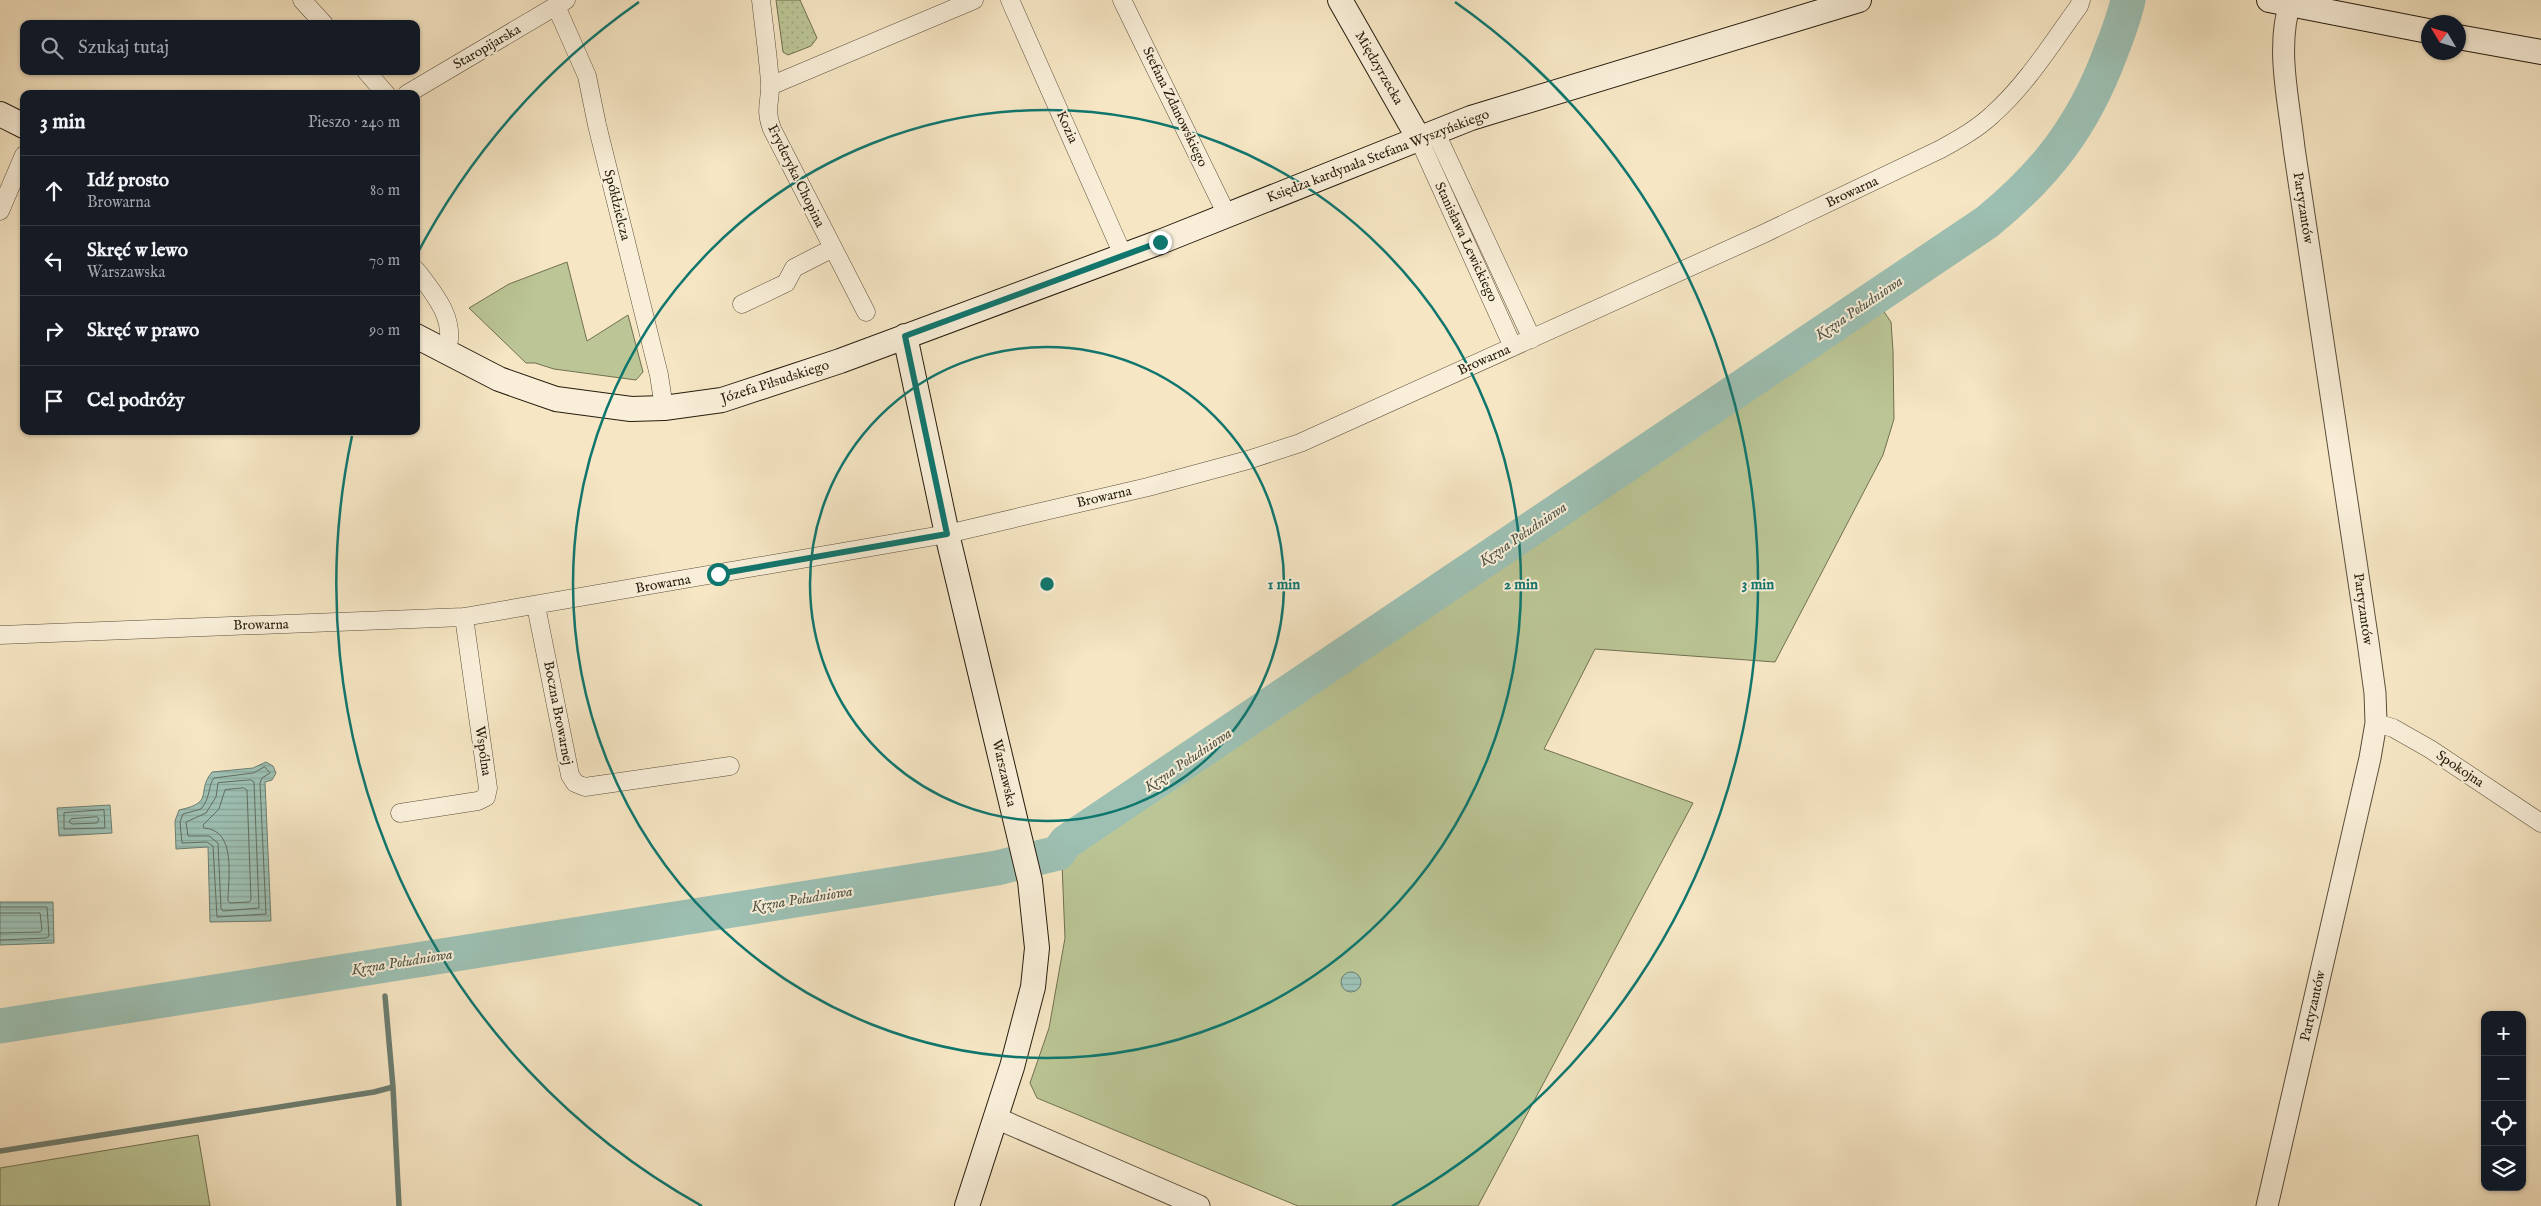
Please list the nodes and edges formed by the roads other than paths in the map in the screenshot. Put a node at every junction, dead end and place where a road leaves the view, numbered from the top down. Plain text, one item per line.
1 (302, 0) edge
2 (761, 0) edge
3 (974, 0) edge
4 (1010, 0) edge
5 (1122, 0) edge
6 (1340, 0) edge
7 (1859, 0) edge
8 (2081, 0) edge
9 (2283, 1) edge
10 (561, 3) edge
11 (320, 20) edge
12 (2421, 30) edge
13 (2466, 38) edge
14 (2541, 52) edge
15 (369, 75) edge
16 (770, 86) junction
17 (383, 90) edge
18 (414, 90) edge
19 (0, 114) edge
20 (20, 124) edge
21 (1427, 134) junction
22 (20, 164) edge
23 (0, 211) edge
24 (1227, 215) junction
25 (833, 248) junction
26 (1124, 255) junction
27 (420, 276) edge
28 (742, 304) dead end
29 (866, 312) dead end
30 (905, 336) junction
31 (420, 338) edge
32 (1532, 339) junction
33 (1513, 347) junction
34 (446, 352) junction
35 (664, 408) junction
36 (947, 534) junction
37 (536, 606) junction
38 (464, 617) junction
39 (0, 635) edge
40 (2376, 723) junction
41 (730, 766) dead end
42 (400, 813) dead end
43 (2541, 823) edge
44 (996, 1118) junction
45 (967, 1206) edge
46 (1199, 1206) edge
47 (2267, 1206) edge

1 - 11 street
2 - 16 street, Fryderyka Chopina
3 - 16 street
4 - 26 street, Kozia
5 - 24 street, Stefana Zdanowskiego
6 - 21 main road, Międzyrzecka
7 - 21 main road, Księdza kardynała Stefana Wyszyńskiego
8 - 32 street, Browarna
9 - 12 main road
9 - 40 street, Partyzantów
10 - 18 street, Staropijarska
10 - 35 street, Spółdzielcza
13 - 14 main road
15 - 17 street
16 - 25 street, Fryderyka Chopina
19 - 20 main road
21 - 24 main road, Księdza kardynała Stefana Wyszyńskiego
21 - 32 street, Stanisława Lewickiego
21 - 33 street, Stanisława Lewickiego
22 - 23 street
24 - 26 main road, Księdza kardynała Stefana Wyszyńskiego
25 - 28 street
25 - 29 street, Fryderyka Chopina
26 - 30 main road, Księdza kardynała Stefana Wyszyńskiego
27 - 34 street
30 - 35 main road, Józefa Piłsudskiego
30 - 36 main road, Warszawska
31 - 34 main road, Józefa Piłsudskiego
32 - 33 street, Browarna
33 - 36 street, Browarna
34 - 35 main road, Józefa Piłsudskiego
36 - 37 street, Browarna
36 - 44 main road, Warszawska
37 - 38 street, Browarna
37 - 41 street, Boczna Browarnej
38 - 39 street, Browarna
38 - 42 street, Wspólna
40 - 43 street, Spokojna
40 - 47 street, Partyzantów
44 - 45 main road, Warszawska
44 - 46 street

